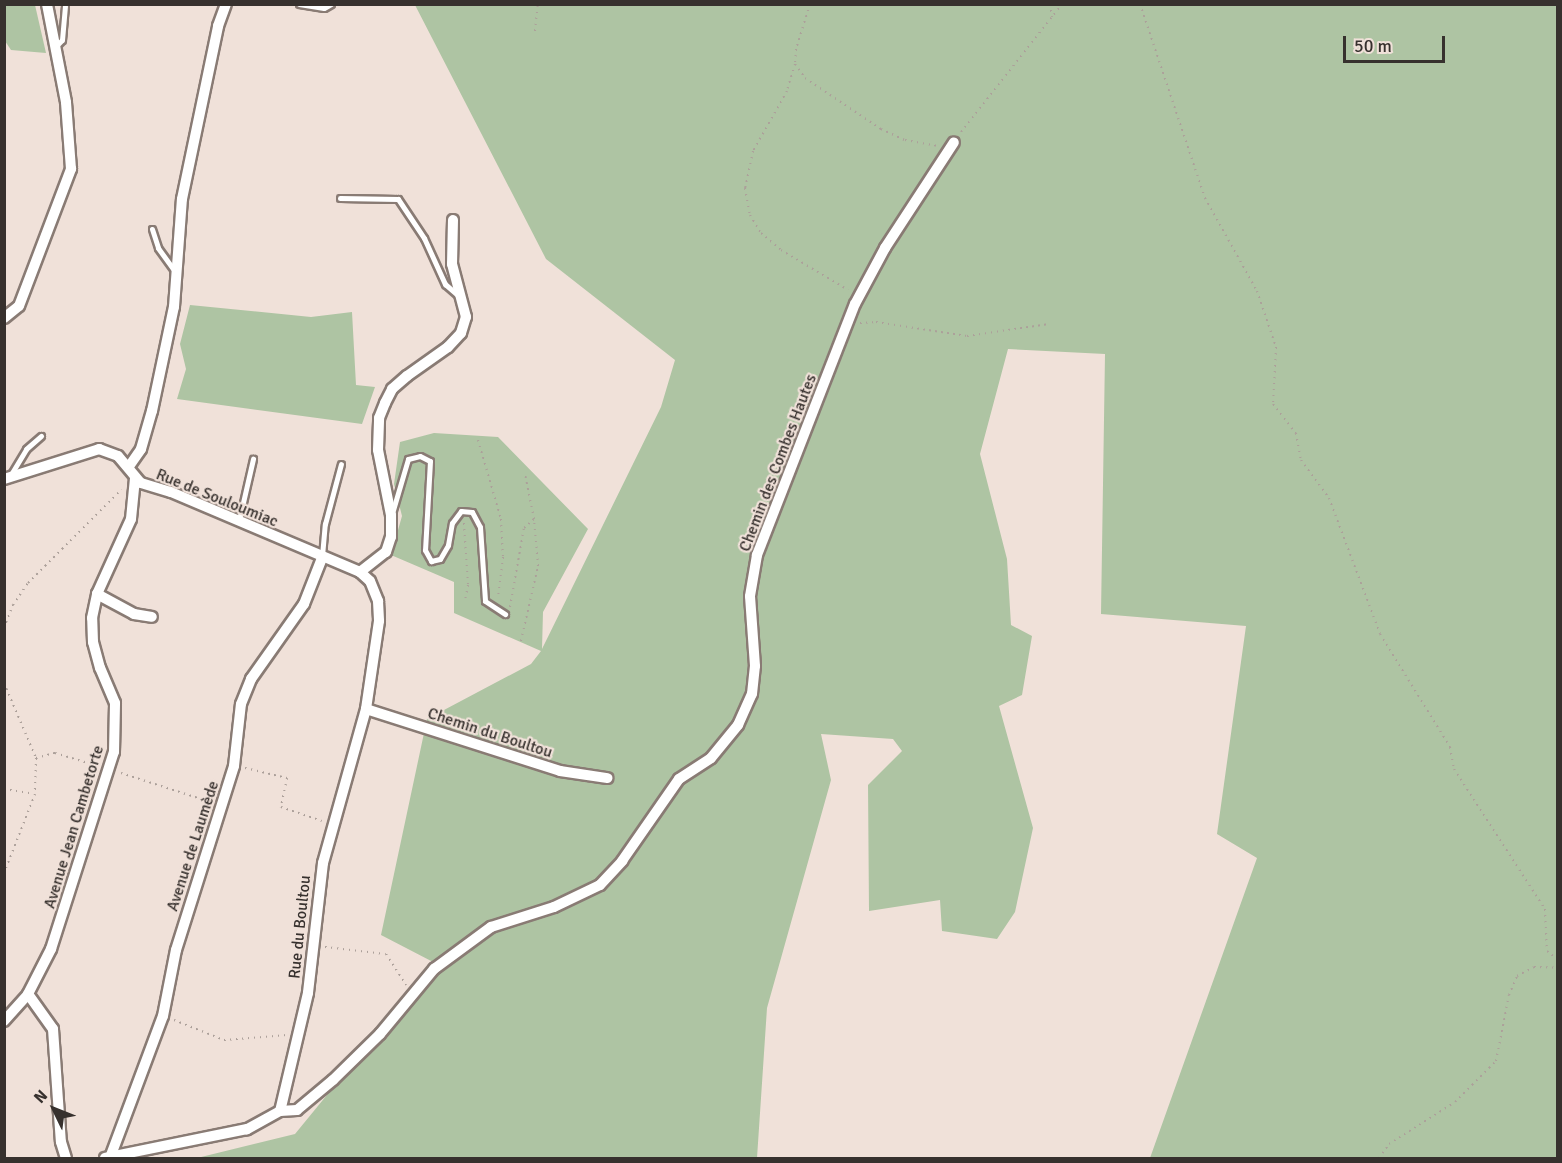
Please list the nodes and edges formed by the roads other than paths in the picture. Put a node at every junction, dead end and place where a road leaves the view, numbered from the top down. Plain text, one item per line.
1 (47, 4) edge
2 (226, 4) edge
3 (299, 4) edge
4 (331, 4) edge
5 (65, 6) dead end
6 (55, 47) junction
7 (954, 142) road end
8 (340, 198) dead end
9 (453, 220) dead end
10 (152, 229) dead end
11 (178, 274) junction
12 (463, 299) junction
13 (9, 316) edge
14 (41, 436) dead end
15 (253, 459) dead end
16 (130, 465) junction
17 (341, 465) dead end
18 (7, 478) edge
19 (135, 478) junction
20 (392, 515) junction
21 (239, 522) junction
22 (322, 558) junction
23 (360, 572) junction
24 (97, 594) junction
25 (505, 614) road end
26 (152, 617) dead end
27 (366, 709) junction
28 (607, 778) dead end
29 (28, 994) junction
30 (4, 1021) edge
31 (280, 1111) junction
32 (108, 1157) edge
33 (66, 1158) edge

1 - 6 street
2 - 11 street
3 - 4 lane
5 - 6 lane
6 - 13 street
7 - 31 street, Chemin des Combes Hautes
8 - 12 lane
9 - 12 street
10 - 11 lane
11 - 16 street
12 - 20 street
14 - 18 lane
15 - 21 lane
16 - 18 street
16 - 19 street, Rue de Souloumiac
17 - 22 lane
19 - 21 street, Rue de Souloumiac
19 - 24 street, Avenue Jean Cambetorte
20 - 23 street
20 - 25 lane
21 - 22 street, Rue de Souloumiac
22 - 23 street, Rue de Souloumiac
22 - 32 street, Avenue de Laumède
23 - 27 street, Rue du Boultou
24 - 26 street
24 - 29 street, Avenue Jean Cambetorte
27 - 28 street, Chemin du Boultou
27 - 31 street, Rue du Boultou
29 - 30 street, Avenue Jean Cambetorte
29 - 33 street
31 - 32 street

